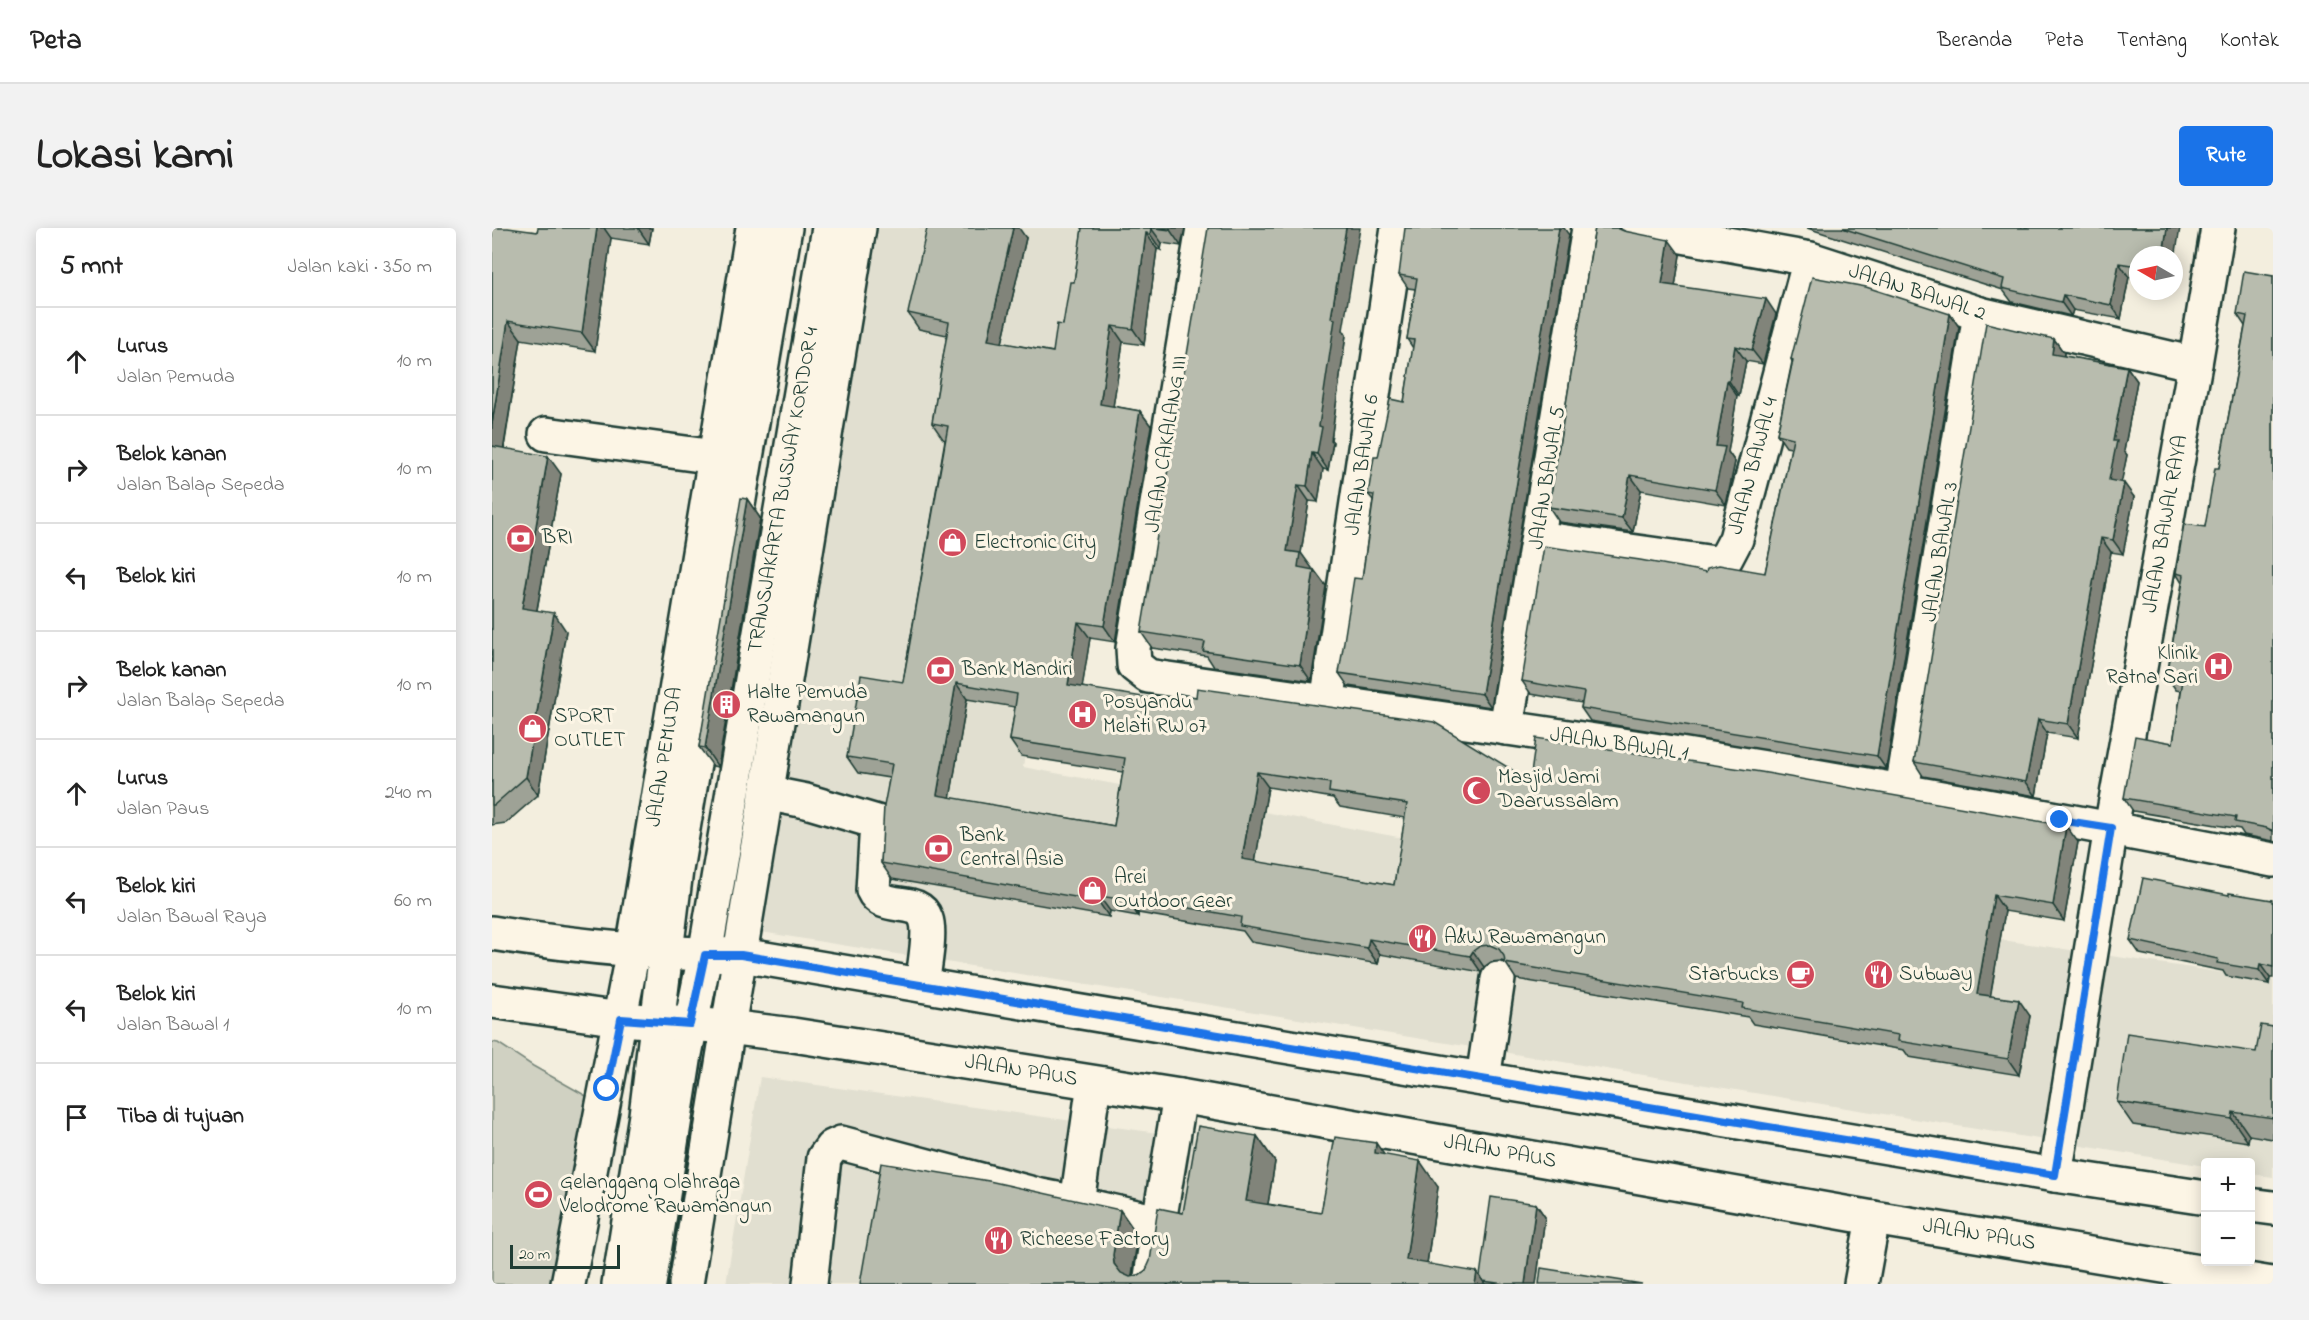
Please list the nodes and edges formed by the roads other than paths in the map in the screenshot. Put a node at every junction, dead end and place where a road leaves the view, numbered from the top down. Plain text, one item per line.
1 (753, 228) edge
2 (785, 228) edge
3 (829, 228) edge
4 (859, 228) edge
5 (1203, 228) edge
6 (1398, 228) edge
7 (1589, 228) edge
8 (1638, 228) edge
9 (2218, 228) edge
10 (1809, 259) junction
11 (1980, 314) junction
12 (2195, 364) junction
13 (546, 434) dead end
14 (714, 457) junction
15 (1538, 538) junction
16 (1132, 660) joint
17 (1328, 703) junction
18 (1506, 728) junction
19 (1902, 790) junction
20 (766, 793) junction
21 (2111, 828) junction
22 (2273, 860) edge
23 (492, 933) edge
24 (633, 950) junction
25 (666, 953) junction
26 (705, 955) junction
27 (741, 955) junction
28 (1498, 979) dead end
29 (922, 985) junction
30 (492, 1001) edge
31 (621, 1019) junction
32 (658, 1022) junction
33 (690, 1024) junction
34 (728, 1027) junction
35 (1483, 1079) junction
36 (1094, 1083) junction
37 (1180, 1096) junction
38 (2055, 1175) junction
39 (2201, 1197) edge
40 (1077, 1203) junction
41 (2255, 1206) edge
42 (2273, 1208) edge
43 (1874, 1218) junction
44 (1159, 1222) junction
45 (2169, 1276) edge
46 (568, 1284) edge
47 (619, 1284) edge
48 (650, 1284) edge
49 (686, 1284) edge
50 (810, 1284) edge
51 (1150, 1284) edge
52 (1861, 1284) edge
53 (2272, 1284) edge

1 - 14 main road, JALAN PEMUDA
2 - 25 main road, TRANSJAKARTA BUSWAY KORIDOR 4
3 - 26 main road, TRANSJAKARTA BUSWAY KORIDOR 4
4 - 20 main road
5 - 16 main road, JALAN CAKALANG III
6 - 17 main road, JALAN BAWAL 6
7 - 15 main road, JALAN BAWAL 5
8 - 10 main road, JALAN BAWAL 2
9 - 12 main road, JALAN BAWAL RAYA
10 - 11 main road, JALAN BAWAL 2
10 - 15 main road, JALAN BAWAL 4
11 - 12 main road, JALAN BAWAL 2
11 - 19 main road, JALAN BAWAL 3
12 - 21 main road, JALAN BAWAL RAYA
13 - 14 main road
14 - 24 main road, JALAN PEMUDA
15 - 18 main road, JALAN BAWAL 5
16 - 17 main road, JALAN BAWAL 1
17 - 18 main road, JALAN BAWAL 1
18 - 19 main road, JALAN BAWAL 1
19 - 21 main road, JALAN BAWAL 1
20 - 27 main road
20 - 29 main road
21 - 22 main road, JALAN BAWAL 1
21 - 38 main road, JALAN BAWAL RAYA
23 - 24 main road
24 - 25 main road
24 - 31 main road, JALAN PEMUDA
25 - 26 main road
25 - 32 main road, TRANSJAKARTA BUSWAY KORIDOR 4
26 - 27 main road
26 - 33 main road, TRANSJAKARTA BUSWAY KORIDOR 4
27 - 29 main road
27 - 34 main road
28 - 35 main road
29 - 35 main road
30 - 31 main road, JALAN PAUS
31 - 32 main road, JALAN PAUS
31 - 46 main road, JALAN PEMUDA
32 - 33 main road, JALAN PAUS
32 - 47 main road, TRANSJAKARTA BUSWAY KORIDOR 4
33 - 34 main road, JALAN PAUS
33 - 48 main road, TRANSJAKARTA BUSWAY KORIDOR 4
34 - 36 main road, JALAN PAUS
34 - 49 main road
35 - 38 main road
36 - 37 main road, JALAN PAUS
36 - 40 main road
37 - 43 main road, JALAN PAUS
37 - 44 main road
38 - 39 main road
40 - 44 main road
40 - 50 main road
41 - 42 main road
43 - 45 main road, JALAN PAUS
43 - 52 main road
44 - 51 main road
45 - 53 main road, JALAN PAUS

